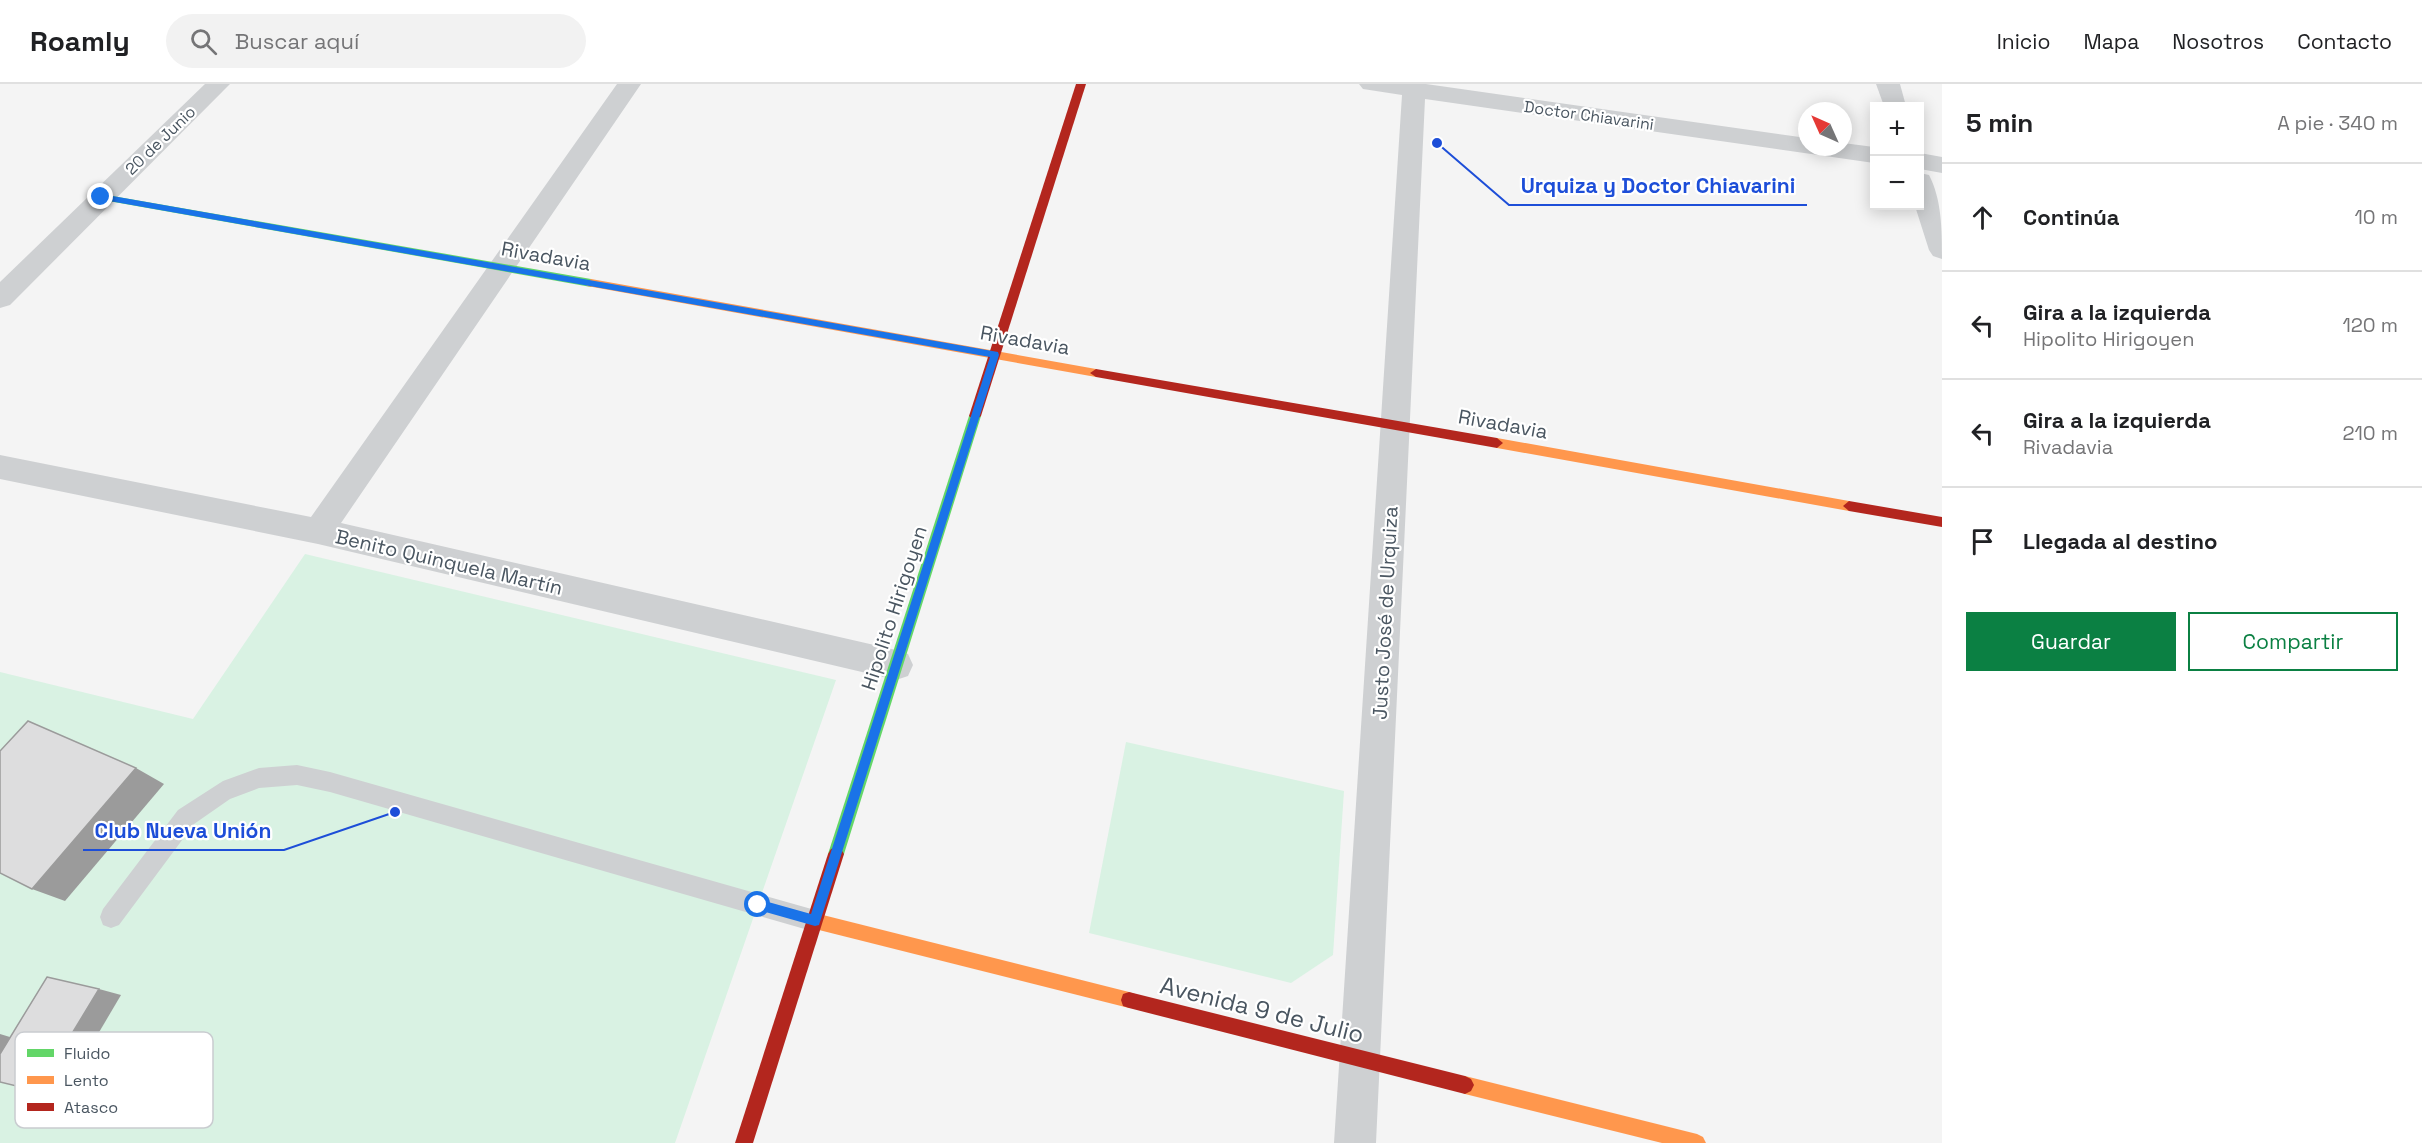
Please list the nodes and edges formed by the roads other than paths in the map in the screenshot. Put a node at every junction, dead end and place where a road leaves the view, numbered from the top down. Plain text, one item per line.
1 (218, 84) edge
2 (629, 84) edge
3 (1081, 84) edge
4 (1371, 84) edge
5 (1888, 84) edge
6 (1414, 87) edge
7 (1895, 102) edge
8 (1798, 145) edge
9 (1852, 152) edge
10 (1870, 154) edge
11 (1924, 162) edge
12 (1942, 165) edge
13 (1924, 194) edge
14 (101, 197) junction
15 (1942, 250) edge
16 (501, 267) junction
17 (0, 298) edge
18 (995, 355) junction
19 (1395, 425) junction
20 (0, 467) edge
21 (1942, 522) edge
22 (318, 531) junction
23 (896, 665) junction
24 (111, 917) dead end
25 (815, 921) junction
26 (1360, 1058) junction
27 (744, 1143) edge
28 (1355, 1143) edge
29 (1697, 1143) edge

1 - 14 street, 20 de Junio
2 - 16 street
3 - 18 street, Hipolito Hirigoyen
4 - 6 street, Doctor Chiavarini
5 - 7 street
6 - 8 street, Doctor Chiavarini
6 - 19 street, Justo José de Urquiza
9 - 10 street
11 - 12 street
13 - 15 street
14 - 16 street, Rivadavia
14 - 17 street, 20 de Junio
16 - 18 street, Rivadavia
16 - 22 street
18 - 19 street, Rivadavia
18 - 23 street, Hipolito Hirigoyen
19 - 21 street, Rivadavia
19 - 26 street, Justo José de Urquiza
20 - 22 street, Benito Quinquela Martín
22 - 23 street, Benito Quinquela Martín
23 - 25 street, Hipolito Hirigoyen
24 - 25 lane
25 - 26 street, Avenida 9 de Julio
25 - 27 street, Hipolito Hirigoyen
26 - 28 street, Justo José de Urquiza
26 - 29 street, Avenida 9 de Julio

